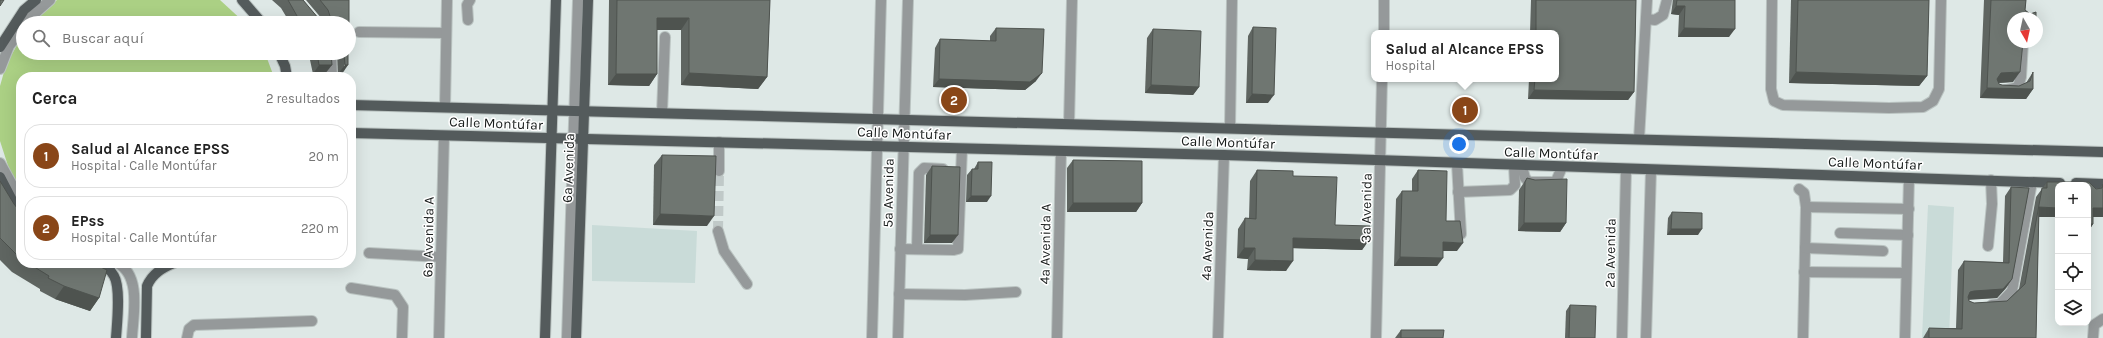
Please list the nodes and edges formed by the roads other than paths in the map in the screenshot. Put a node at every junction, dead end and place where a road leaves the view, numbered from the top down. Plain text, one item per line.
1 (36, 0) edge
2 (50, 0) edge
3 (242, 0) edge
4 (447, 0) edge
5 (470, 0) edge
6 (556, 0) edge
7 (578, 0) edge
8 (588, 0) edge
9 (881, 0) edge
10 (908, 0) edge
11 (1072, 0) edge
12 (1232, 0) edge
13 (1384, 0) edge
14 (1647, 0) edge
15 (1667, 0) edge
16 (1772, 0) edge
17 (1941, 0) edge
18 (20, 16) edge
19 (31, 16) edge
20 (256, 16) edge
21 (1646, 18) junction
22 (468, 20) dead end
23 (16, 22) edge
24 (1384, 30) edge
25 (359, 32) dead end
26 (446, 33) junction
27 (16, 37) edge
28 (665, 37) dead end
29 (0, 47) edge
30 (2023, 48) edge
31 (282, 60) edge
32 (331, 60) edge
33 (0, 69) edge
34 (286, 72) edge
35 (332, 72) edge
36 (1382, 82) edge
37 (1996, 89) edge
38 (356, 105) edge
39 (445, 107) junction
40 (552, 110) junction
41 (580, 111) junction
42 (662, 113) junction
43 (877, 119) junction
44 (904, 119) junction
45 (1068, 124) junction
46 (1230, 128) junction
47 (1381, 132) junction
48 (356, 134) edge
49 (444, 136) junction
50 (551, 139) junction
51 (1639, 139) junction
52 (579, 140) junction
53 (719, 142) junction
54 (877, 146) junction
55 (903, 147) junction
56 (962, 149) junction
57 (1061, 151) junction
58 (2103, 152) edge
59 (1224, 155) junction
60 (1381, 161) junction
61 (0, 163) edge
62 (1457, 164) junction
63 (1518, 166) junction
64 (1562, 167) junction
65 (961, 169) junction
66 (1626, 169) junction
67 (1651, 170) junction
68 (719, 171) tunnel mouth
69 (0, 177) edge
70 (1909, 178) junction
71 (1991, 180) junction
72 (2032, 182) junction
73 (2055, 184) edge
74 (2103, 184) edge
75 (2091, 186) edge
76 (1799, 189) dead end
77 (16, 192) edge
78 (1458, 192) junction
79 (16, 205) edge
80 (1806, 207) junction
81 (1909, 209) junction
82 (718, 231) tunnel mouth
83 (1840, 233) dead end
84 (1908, 235) junction
85 (1462, 243) edge
86 (1988, 246) dead end
87 (1805, 248) junction
88 (900, 249) junction
89 (917, 249) junction
90 (1883, 251) dead end
91 (369, 253) dead end
92 (441, 257) junction
93 (108, 268) edge
94 (124, 268) edge
95 (165, 268) edge
96 (1804, 272) junction
97 (1906, 273) junction
98 (747, 284) dead end
99 (351, 288) dead end
100 (1016, 292) dead end
101 (899, 294) junction
102 (1984, 305) edge
103 (2103, 320) edge
104 (312, 321) dead end
105 (116, 338) edge
106 (132, 338) edge
107 (146, 338) edge
108 (187, 338) edge
109 (402, 338) edge
110 (439, 338) edge
111 (545, 338) edge
112 (567, 338) edge
113 (576, 338) edge
114 (872, 338) edge
115 (898, 338) edge
116 (1056, 338) edge
117 (1218, 338) edge
118 (1376, 338) edge
119 (1622, 338) edge
120 (1646, 338) edge
121 (1803, 338) edge
122 (1905, 338) edge
123 (2093, 338) edge

1 - 18 main road
2 - 19 street
3 - 20 main road
4 - 26 street
5 - 22 street
6 - 40 main road, 6a Avenida
7 - 41 street
8 - 41 main road, 6a Avenida
9 - 43 street, 5a Avenida
10 - 44 street, 5a Avenida
11 - 45 street
12 - 46 street
13 - 24 street
14 - 21 street
15 - 21 street
16 - 17 street
21 - 51 street
23 - 29 main road
25 - 26 street
26 - 39 street
27 - 33 street
28 - 42 street
30 - 37 street
31 - 34 main road
32 - 35 street
36 - 47 street, 3a Avenida
38 - 39 main road, Calle Montúfar
39 - 40 main road, Calle Montúfar
40 - 41 main road, Calle Montúfar
40 - 50 main road, 6a Avenida
41 - 42 main road, Calle Montúfar
41 - 52 main road, 6a Avenida
42 - 43 main road, Calle Montúfar
43 - 44 main road, Calle Montúfar
43 - 54 street, 5a Avenida
44 - 45 main road, Calle Montúfar
44 - 55 street, 5a Avenida
45 - 46 main road, Calle Montúfar
46 - 47 main road, Calle Montúfar
47 - 51 main road, Calle Montúfar
47 - 60 street, 3a Avenida
48 - 49 main road, Calle Montúfar
49 - 50 main road, Calle Montúfar
49 - 92 street, 6a Avenida A
50 - 52 main road, Calle Montúfar
50 - 111 main road, 6a Avenida
51 - 58 main road, Calle Montúfar
52 - 53 main road, Calle Montúfar
52 - 112 street
52 - 113 main road, 6a Avenida
53 - 54 main road, Calle Montúfar
53 - 68 street
54 - 55 main road, Calle Montúfar
54 - 114 street, 5a Avenida
55 - 56 main road, Calle Montúfar
55 - 88 street, 5a Avenida
56 - 57 main road, Calle Montúfar
56 - 65 street
57 - 59 main road, Calle Montúfar
57 - 116 street, 4a Avenida A
59 - 60 main road, Calle Montúfar
59 - 117 street, 4a Avenida
60 - 62 main road, Calle Montúfar
60 - 118 street, 3a Avenida
61 - 77 street
62 - 63 main road, Calle Montúfar
62 - 78 street
63 - 64 main road, Calle Montúfar
63 - 64 street
63 - 78 street
64 - 66 main road, Calle Montúfar
65 - 89 street
65 - 89 street
66 - 67 main road, Calle Montúfar
66 - 119 street, 2a Avenida
67 - 70 main road, Calle Montúfar
67 - 120 street
69 - 79 main road
70 - 71 main road, Calle Montúfar
70 - 81 street
71 - 72 main road, Calle Montúfar
71 - 86 street
72 - 73 main road, Calle Montúfar
72 - 102 street
74 - 75 main road, Calle Montúfar
76 - 80 street
78 - 85 street
80 - 81 street
80 - 87 street
81 - 84 street
82 - 98 street
83 - 84 street
84 - 97 street
87 - 90 street
87 - 96 street
88 - 89 street
88 - 101 street, 5a Avenida
91 - 92 street
92 - 110 street, 6a Avenida A
93 - 105 main road
94 - 106 street
95 - 107 main road
96 - 97 street
96 - 121 street
97 - 122 street
99 - 109 street
100 - 101 street
101 - 115 street, 5a Avenida
103 - 123 street
104 - 108 street

